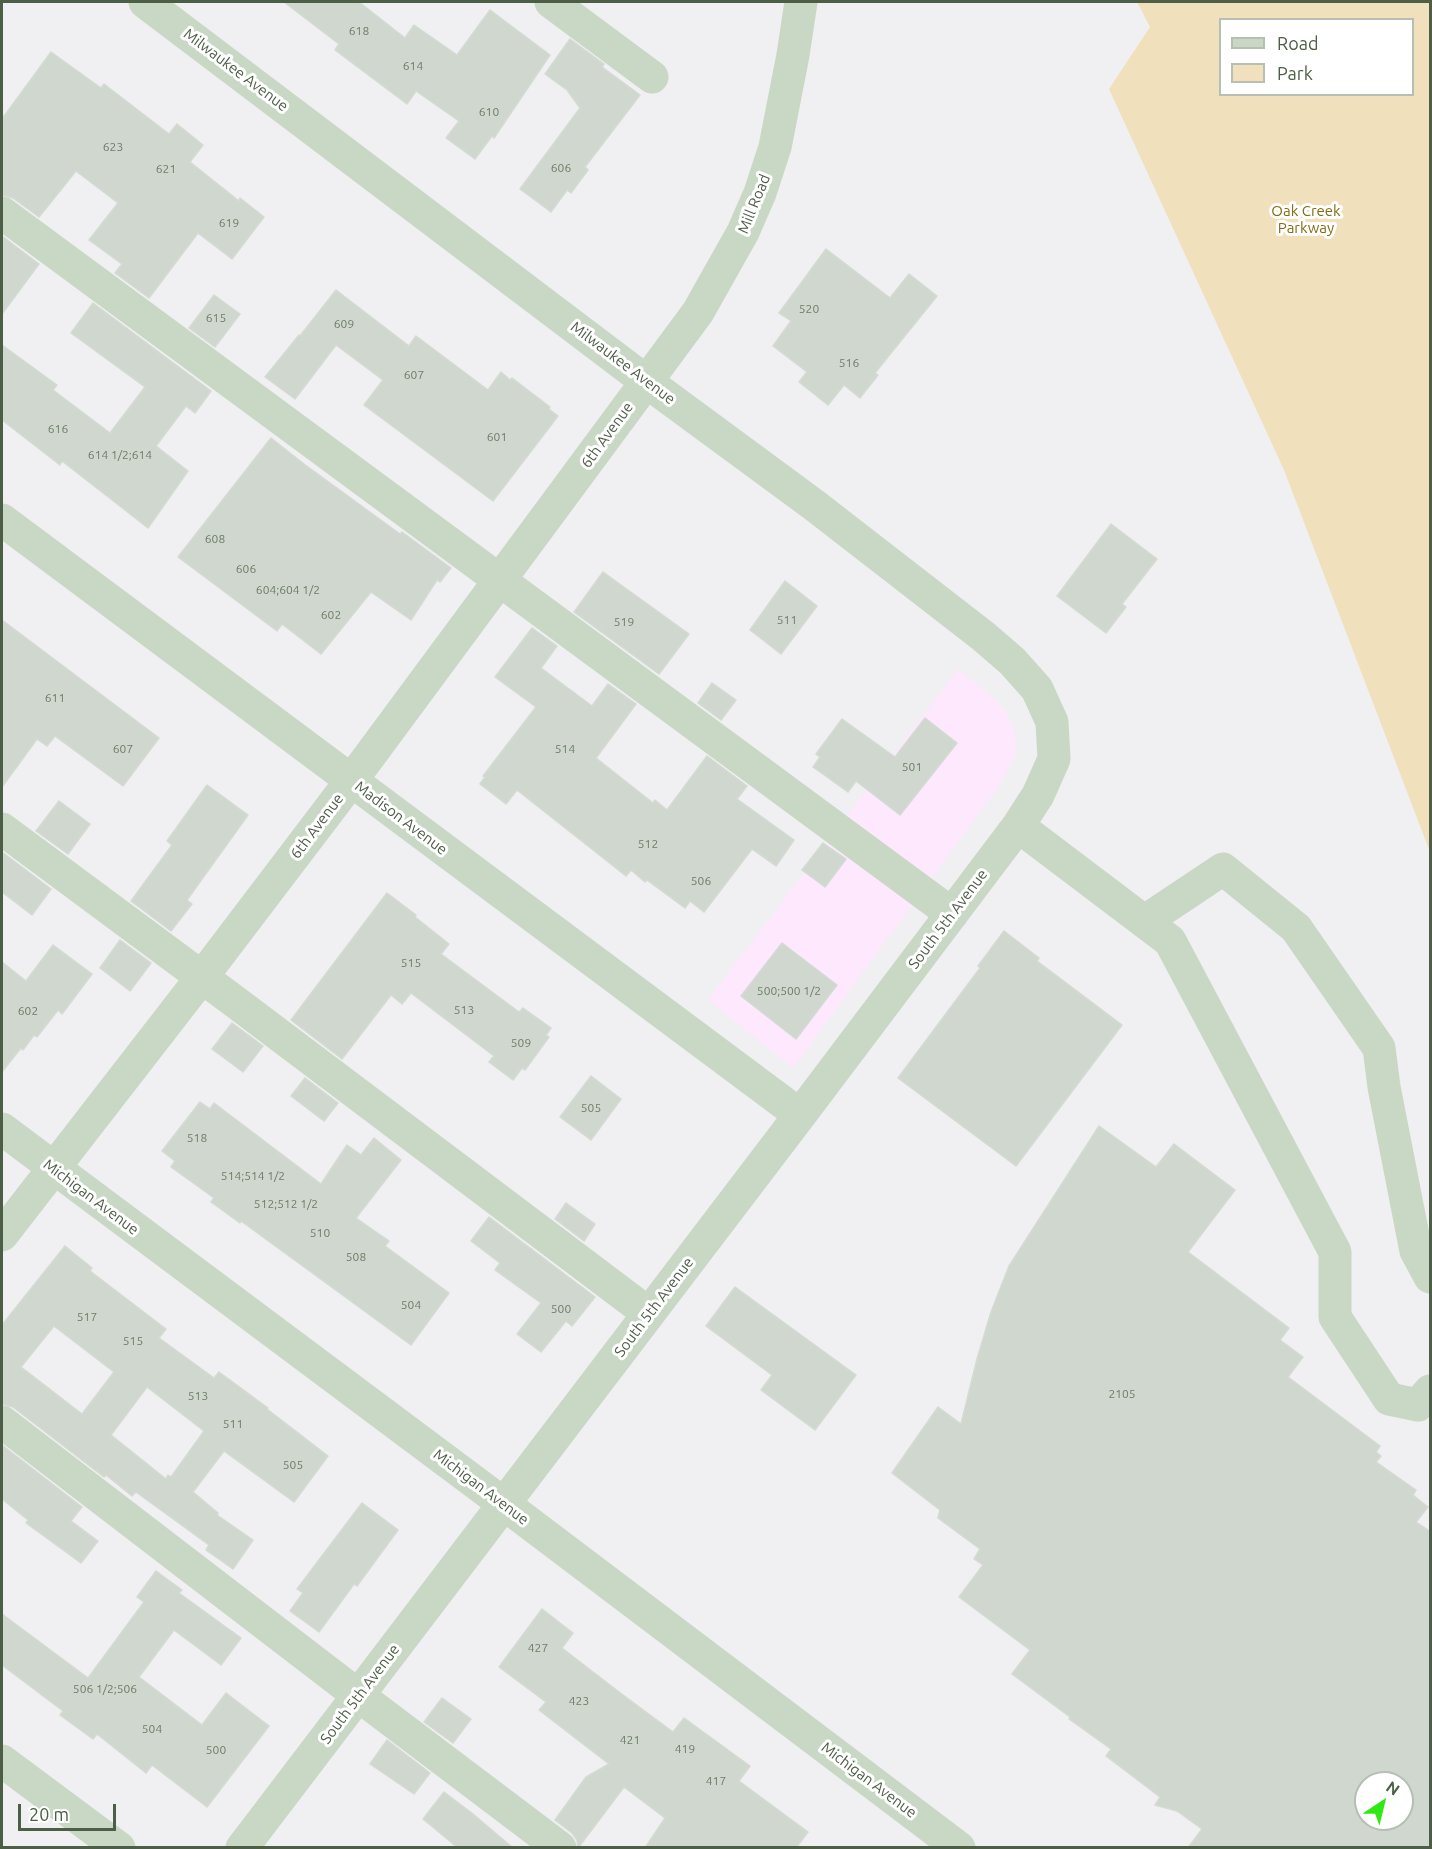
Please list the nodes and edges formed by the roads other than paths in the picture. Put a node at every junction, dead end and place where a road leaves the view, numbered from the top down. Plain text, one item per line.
1 (145, 2) edge
2 (551, 2) edge
3 (801, 2) edge
4 (652, 77) dead end
5 (2, 213) edge
6 (647, 382) junction
7 (2, 520) edge
8 (500, 580) junction
9 (1054, 759) joint
10 (351, 781) junction
11 (1018, 826) junction
12 (2, 830) edge
13 (952, 914) junction
14 (1145, 921) junction
15 (202, 977) junction
16 (801, 1115) junction
17 (2, 1129) edge
18 (54, 1168) junction
19 (2, 1235) edge
20 (1431, 1277) edge
21 (648, 1313) junction
22 (1431, 1391) edge
23 (2, 1422) edge
24 (504, 1504) junction
25 (359, 1696) junction
26 (2, 1762) edge
27 (119, 1848) edge
28 (242, 1848) edge
29 (560, 1848) edge
30 (959, 1848) edge

1 - 6 street, Milwaukee Avenue
2 - 4 street
3 - 6 street, Mill Road
5 - 8 street
6 - 8 street, 6th Avenue
6 - 9 street, Milwaukee Avenue
7 - 10 street, Madison Avenue
8 - 10 street, 6th Avenue
8 - 13 street
9 - 11 street, South 5th Avenue
10 - 15 street, 6th Avenue
10 - 16 street, Madison Avenue
11 - 13 street, South 5th Avenue
11 - 14 street
12 - 15 street
13 - 16 street, South 5th Avenue
14 - 20 street
14 - 22 street
15 - 18 street, 6th Avenue
15 - 21 street
16 - 21 street, South 5th Avenue
17 - 18 street, Michigan Avenue
18 - 19 street, 6th Avenue
18 - 24 street, Michigan Avenue
21 - 24 street, South 5th Avenue
23 - 25 street
24 - 25 street, South 5th Avenue
24 - 30 street, Michigan Avenue
25 - 28 street, South 5th Avenue
25 - 29 street
26 - 27 street

